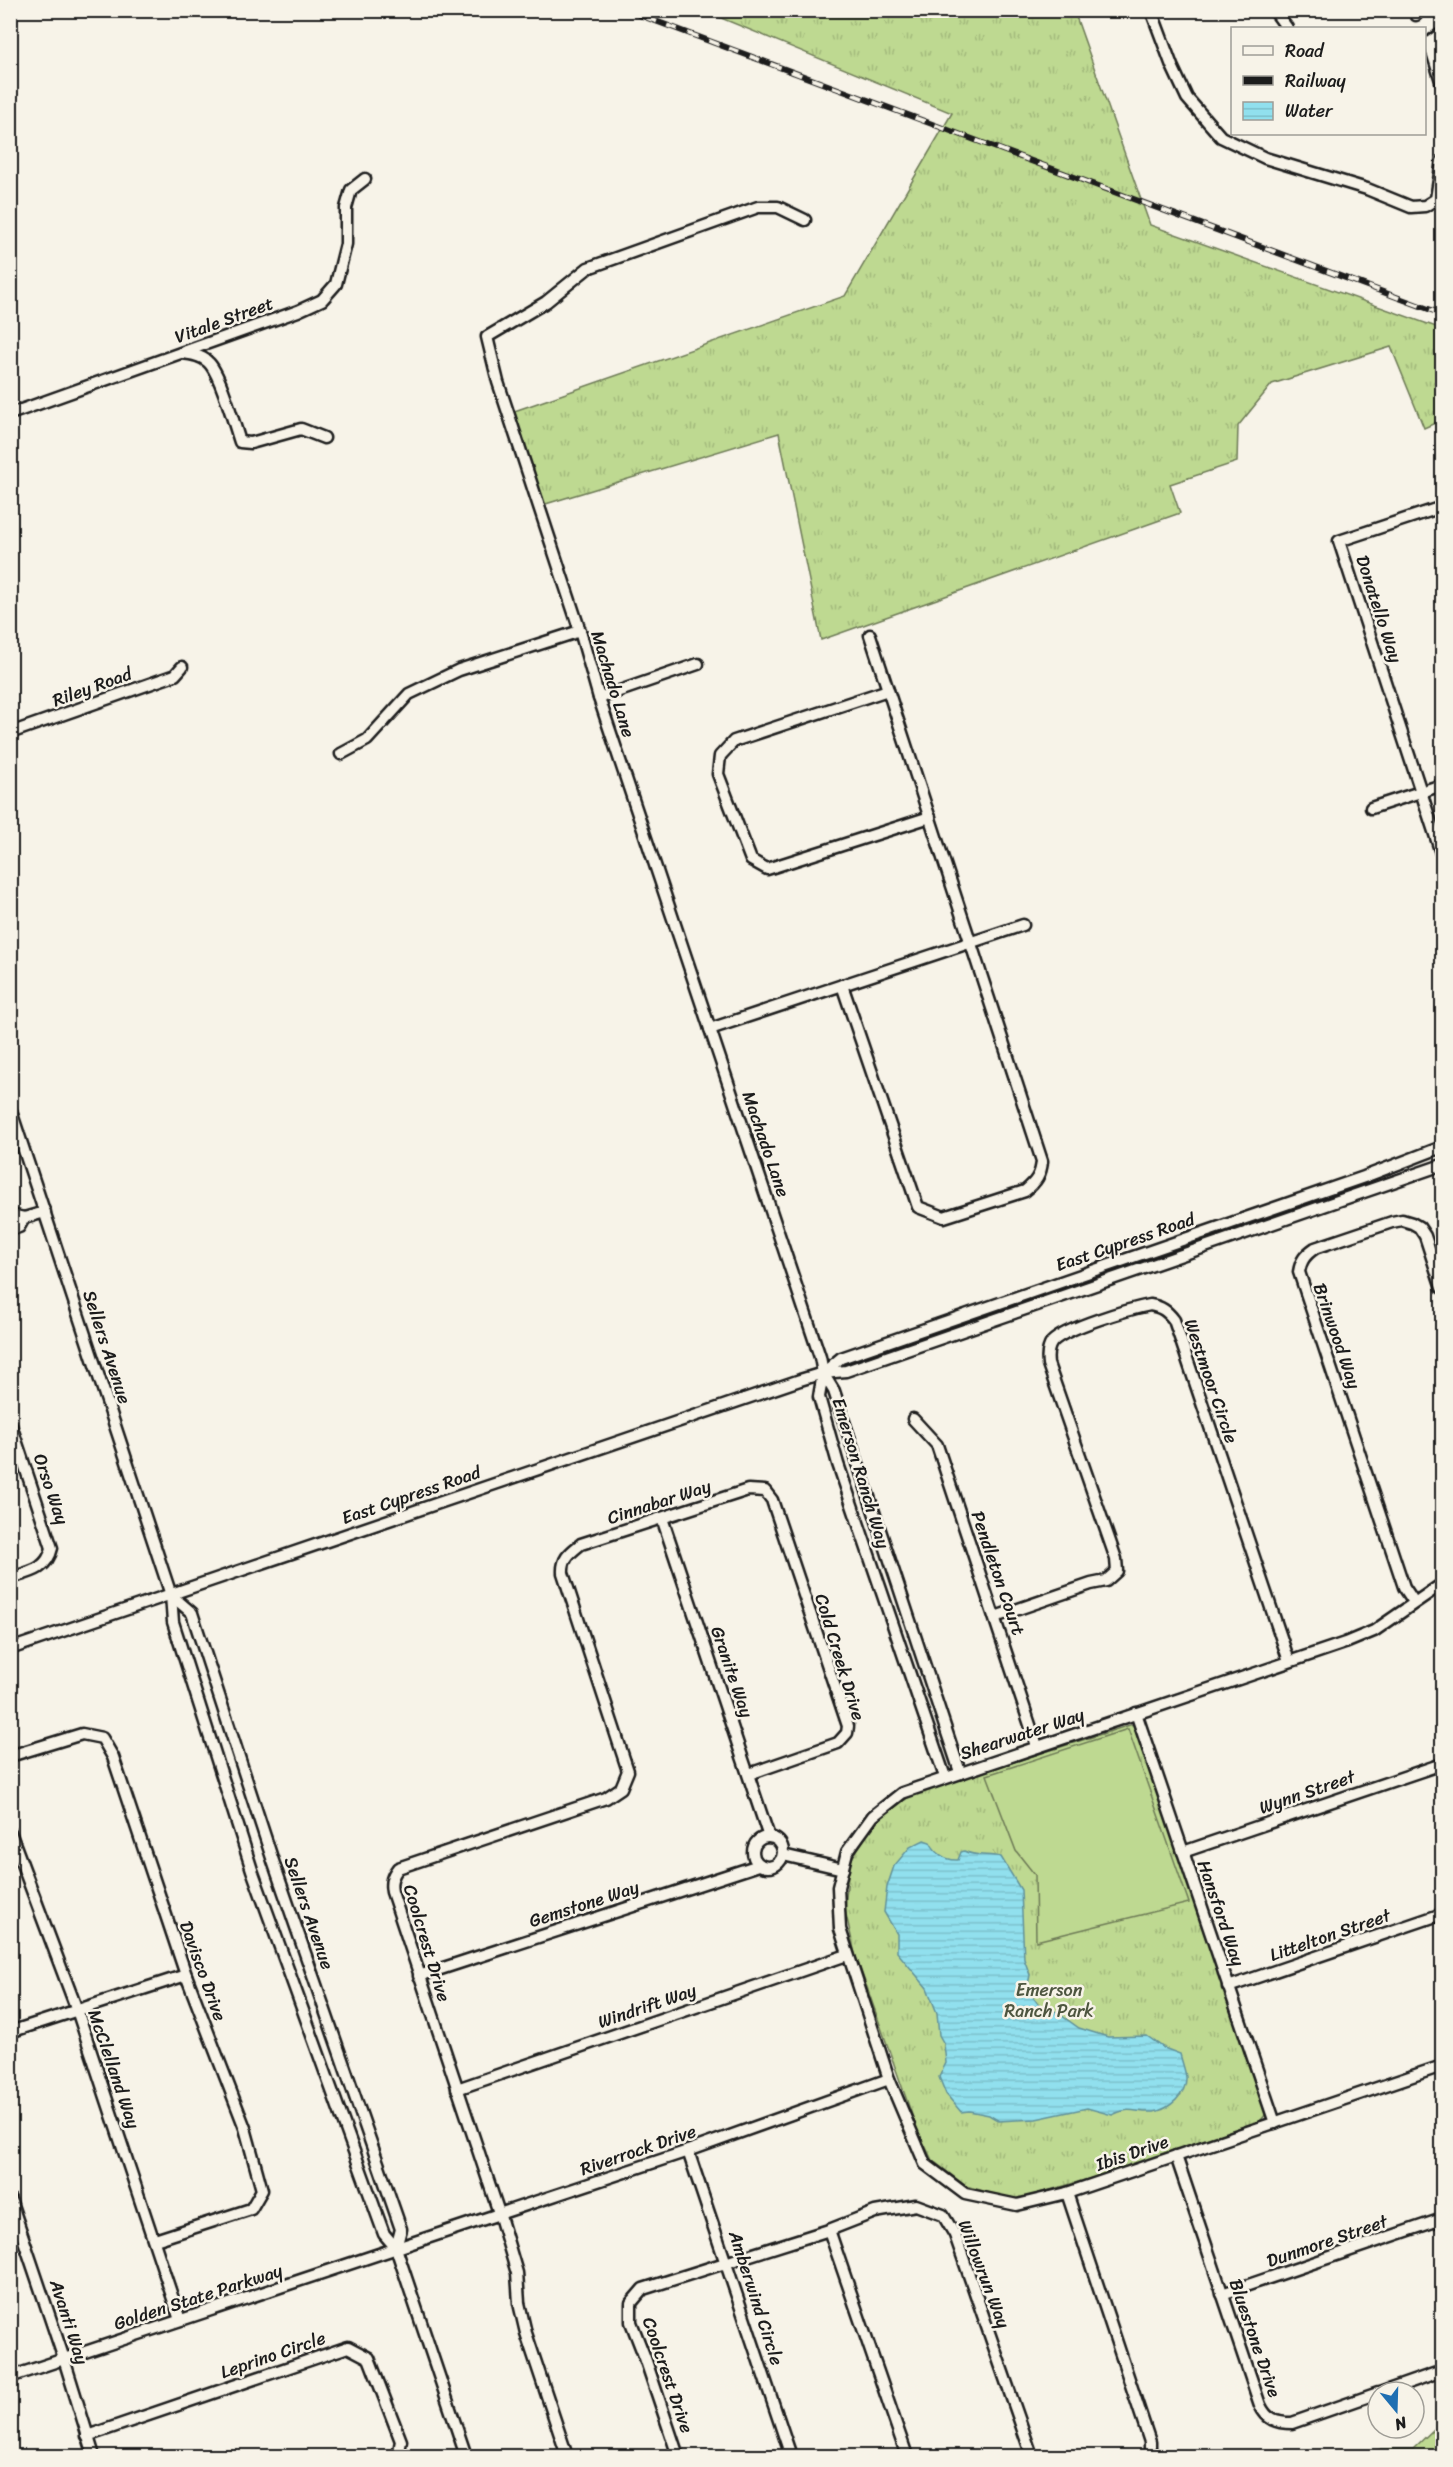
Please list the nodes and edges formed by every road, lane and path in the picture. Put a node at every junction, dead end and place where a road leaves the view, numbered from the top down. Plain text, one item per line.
1 (1151, 10) edge
2 (1274, 10) edge
3 (1286, 27) edge
4 (1443, 33) edge
5 (1427, 46) edge
6 (1443, 84) edge
7 (1443, 161) edge
8 (365, 179) dead end
9 (806, 220) dead end
10 (181, 353) junction
11 (10, 414) edge
12 (324, 438) dead end
13 (1443, 507) edge
14 (580, 631) junction
15 (870, 635) dead end
16 (698, 664) dead end
17 (182, 667) dead end
18 (888, 690) junction
19 (599, 698) junction
20 (10, 733) edge
21 (341, 754) dead end
22 (1443, 785) edge
23 (1421, 792) junction
24 (1371, 808) dead end
25 (930, 817) junction
26 (1443, 856) edge
27 (1023, 925) dead end
28 (971, 942) junction
29 (842, 985) junction
30 (710, 1029) junction
31 (10, 1108) edge
32 (1443, 1147) edge
33 (1443, 1165) edge
34 (45, 1212) junction
35 (10, 1218) edge
36 (24, 1218) junction
37 (10, 1230) edge
38 (1443, 1288) edge
39 (823, 1373) junction
40 (913, 1419) dead end
41 (10, 1422) edge
42 (765, 1491) joint
43 (662, 1518) junction
44 (566, 1556) joint
45 (10, 1578) edge
46 (1443, 1584) edge
47 (171, 1595) junction
48 (1414, 1602) junction
49 (995, 1617) junction
50 (10, 1649) edge
51 (1289, 1661) junction
52 (1136, 1713) junction
53 (1038, 1746) junction
54 (10, 1756) edge
55 (1443, 1764) edge
56 (960, 1772) junction
57 (748, 1774) junction
58 (945, 1777) junction
59 (10, 1832) edge
60 (769, 1837) junction
61 (1183, 1852) junction
62 (783, 1855) junction
63 (759, 1865) junction
64 (843, 1869) junction
65 (1443, 1914) edge
66 (847, 1956) junction
67 (186, 1975) junction
68 (419, 1976) junction
69 (1228, 1987) junction
70 (77, 2010) junction
71 (10, 2032) edge
72 (1443, 2066) edge
73 (889, 2079) junction
74 (457, 2089) junction
75 (1275, 2123) junction
76 (688, 2151) junction
77 (1176, 2156) junction
78 (1067, 2193) junction
79 (10, 2199) edge
80 (499, 2213) junction
81 (1443, 2219) edge
82 (829, 2230) junction
83 (155, 2240) junction
84 (396, 2248) junction
85 (727, 2262) junction
86 (1222, 2294) junction
87 (180, 2320) junction
88 (64, 2359) junction
89 (1443, 2371) edge
90 (10, 2377) edge
91 (1417, 2380) edge
92 (1366, 2398) edge
93 (87, 2436) junction
94 (94, 2457) edge
95 (398, 2457) edge
96 (466, 2457) edge
97 (567, 2457) edge
98 (678, 2457) edge
99 (791, 2457) edge
100 (907, 2457) edge
101 (1032, 2457) edge
102 (1150, 2457) edge

1 - 7 street
2 - 3 street
4 - 5 street
5 - 6 street
8 - 10 street, Vitale Street
9 - 14 street, Machado Lane
10 - 11 street, Vitale Street
10 - 12 street
13 - 23 street, Donatello Way
14 - 19 street, Machado Lane
14 - 21 street
15 - 18 street
16 - 19 street
17 - 20 street, Riley Road
18 - 25 street
18 - 25 street
19 - 30 street, Machado Lane
22 - 23 street
23 - 24 street
23 - 26 street
25 - 28 street
27 - 28 street
28 - 29 street
28 - 29 street
29 - 30 street
30 - 39 street, Machado Lane
31 - 34 street, Sellers Avenue
32 - 39 street, East Cypress Road
33 - 39 street, East Cypress Road
34 - 36 street
34 - 47 street, Sellers Avenue
35 - 36 street
36 - 37 street
38 - 48 street, Brinwood Way
39 - 47 street, East Cypress Road
39 - 56 street, Emerson Ranch Way
39 - 58 street, Emerson Ranch Way
40 - 49 street, Pendleton Court
41 - 45 street, Orso Way
42 - 43 street, Cinnabar Way
42 - 57 street, Cold Creek Drive
43 - 44 street, Cinnabar Way
43 - 57 street, Granite Way
44 - 68 street, Coolcrest Drive
46 - 48 street, Shearwater Way
47 - 50 street, East Cypress Road
47 - 84 street, Sellers Avenue
47 - 84 street, Sellers Avenue
48 - 51 street, Shearwater Way
49 - 51 street, Westmoor Circle
49 - 53 street, Pendleton Court
51 - 52 street, Shearwater Way
52 - 53 street, Shearwater Way
52 - 61 street, Hansford Way
53 - 56 street, Shearwater Way
54 - 67 street, Davisco Drive
55 - 61 street, Wynn Street
56 - 58 street, Shearwater Way
57 - 60 street, Granite Way
58 - 64 street, Shearwater Way
59 - 70 street, McClelland Way
60 - 62 street
60 - 63 street
61 - 69 street, Hansford Way
62 - 63 street
62 - 64 street
63 - 68 street, Gemstone Way
64 - 66 street, Shearwater Way
65 - 69 street, Littelton Street
66 - 73 street, Shearwater Way
66 - 74 street, Windrift Way
67 - 70 street
67 - 83 street, Davisco Drive
68 - 74 street, Coolcrest Drive
69 - 75 street, Hansford Way
70 - 71 street
70 - 83 street, McClelland Way
72 - 75 street, Ibis Drive
73 - 76 street, Riverrock Drive
73 - 78 street, Ibis Drive
74 - 80 street, Coolcrest Drive
75 - 77 street, Ibis Drive
76 - 80 street, Riverrock Drive
76 - 85 street, Amberwind Circle
77 - 78 street, Ibis Drive
77 - 86 street, Bluestone Drive
78 - 102 street
79 - 88 street, Avanti Way
80 - 84 street, Riverrock Drive
80 - 97 street, Coolcrest Drive
81 - 86 street, Dunmore Street
82 - 85 street, Willowrun Way
82 - 100 street
82 - 101 street, Willowrun Way
83 - 87 street, McClelland Way
84 - 87 street, Golden State Parkway
84 - 96 street, Sellers Avenue
85 - 98 street, Coolcrest Drive
85 - 99 street, Amberwind Circle
86 - 92 street, Bluestone Drive
87 - 88 street, Golden State Parkway
88 - 90 street, Golden State Parkway
88 - 93 street, Avanti Way
89 - 91 street, Bluestone Drive
93 - 94 street, Avanti Way
93 - 95 street, Leprino Circle

